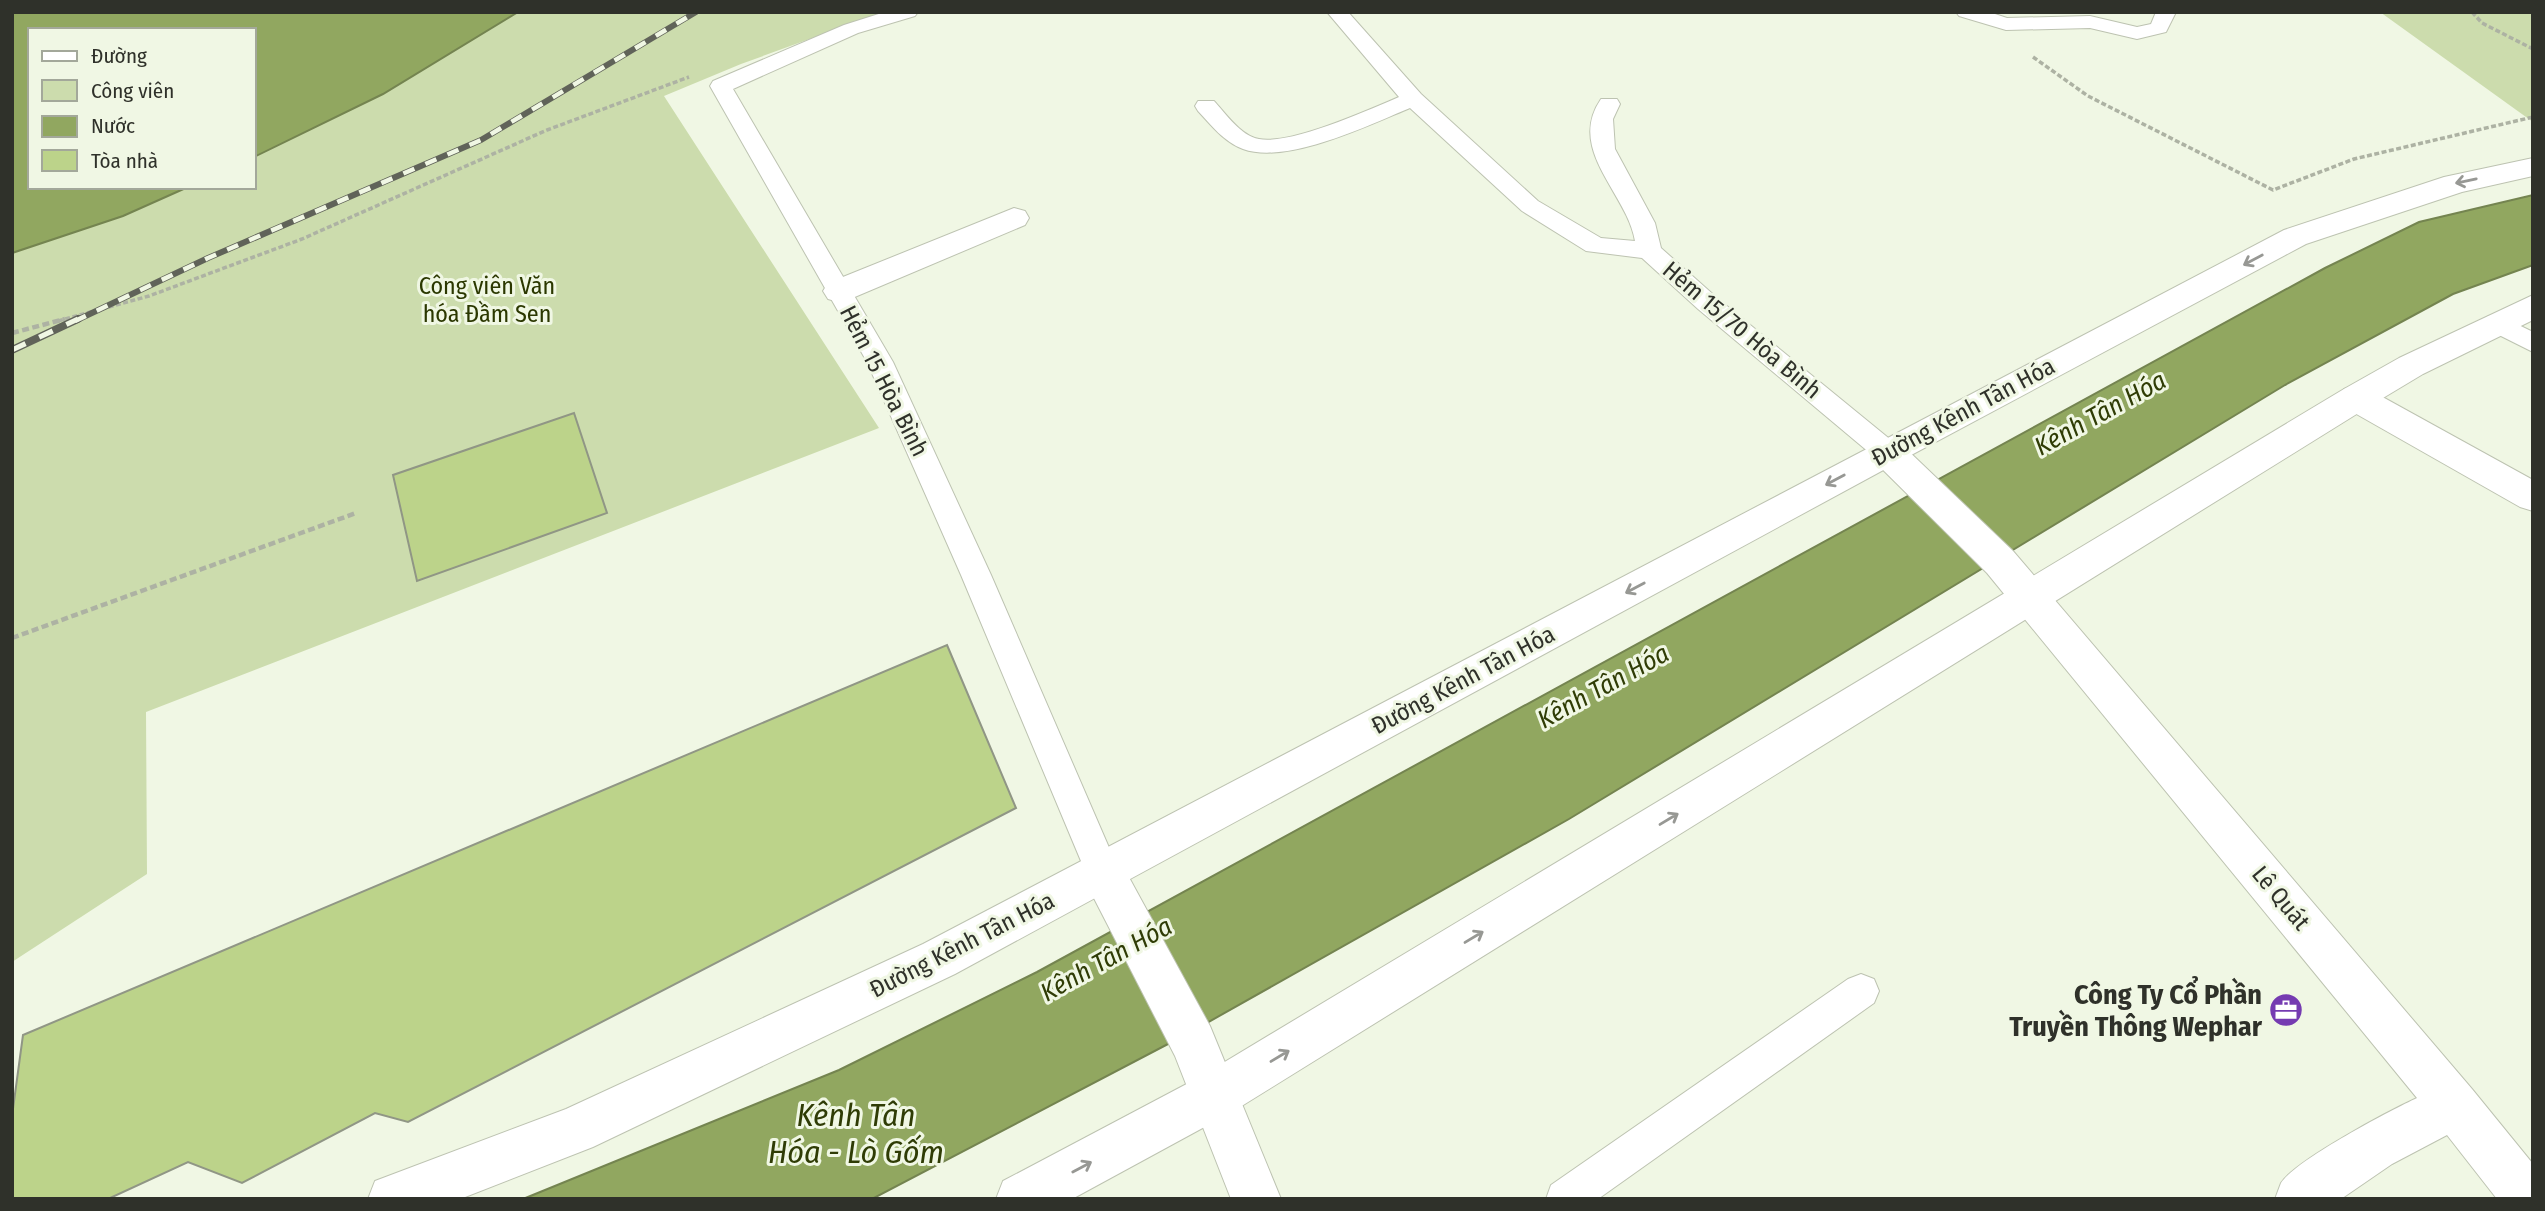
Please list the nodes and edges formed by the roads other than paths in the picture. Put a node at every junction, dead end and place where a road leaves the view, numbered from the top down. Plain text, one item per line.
1 (908, 12) edge
2 (1337, 12) edge
3 (2166, 12) edge
4 (1972, 15) edge
5 (1413, 99) junction
6 (1609, 104) dead end
7 (1206, 106) dead end
8 (2533, 167) edge
9 (1014, 218) dead end
10 (1649, 251) junction
11 (839, 291) junction
12 (2533, 306) edge
13 (2496, 323) junction
14 (2533, 343) edge
15 (2356, 398) junction
16 (1887, 452) junction
17 (2533, 497) edge
18 (2031, 599) junction
19 (1103, 873) junction
20 (1861, 991) dead end
21 (1215, 1095) junction
22 (2455, 1106) junction
23 (393, 1199) edge
24 (1021, 1199) edge
25 (1256, 1199) edge
26 (1565, 1199) edge
27 (2300, 1199) edge
28 (2529, 1199) edge

1 - 11 lane, Hẻm 15 Hòa Bình
2 - 5 lane, Hẻm 15/70 Hòa Bình
3 - 4 lane
5 - 7 lane
5 - 10 lane, Hẻm 15/70 Hòa Bình
6 - 10 lane
8 -> 16 street, Đường Kênh Tân Hóa
9 - 11 street
10 - 16 lane, Hẻm 15/70 Hòa Bình
11 - 19 lane, Hẻm 15 Hòa Bình
12 - 13 street
13 - 14 lane
13 - 15 street
15 - 17 street
15 - 18 street
16 - 18 street, Lê Quát
16 -> 19 street, Đường Kênh Tân Hóa
21 -> 18 street
18 - 22 street, Lê Quát
19 - 21 street
19 - 23 street, Đường Kênh Tân Hóa
20 - 26 lane
24 -> 21 street
21 - 25 street
22 - 27 street
22 - 28 street, Lê Quát

